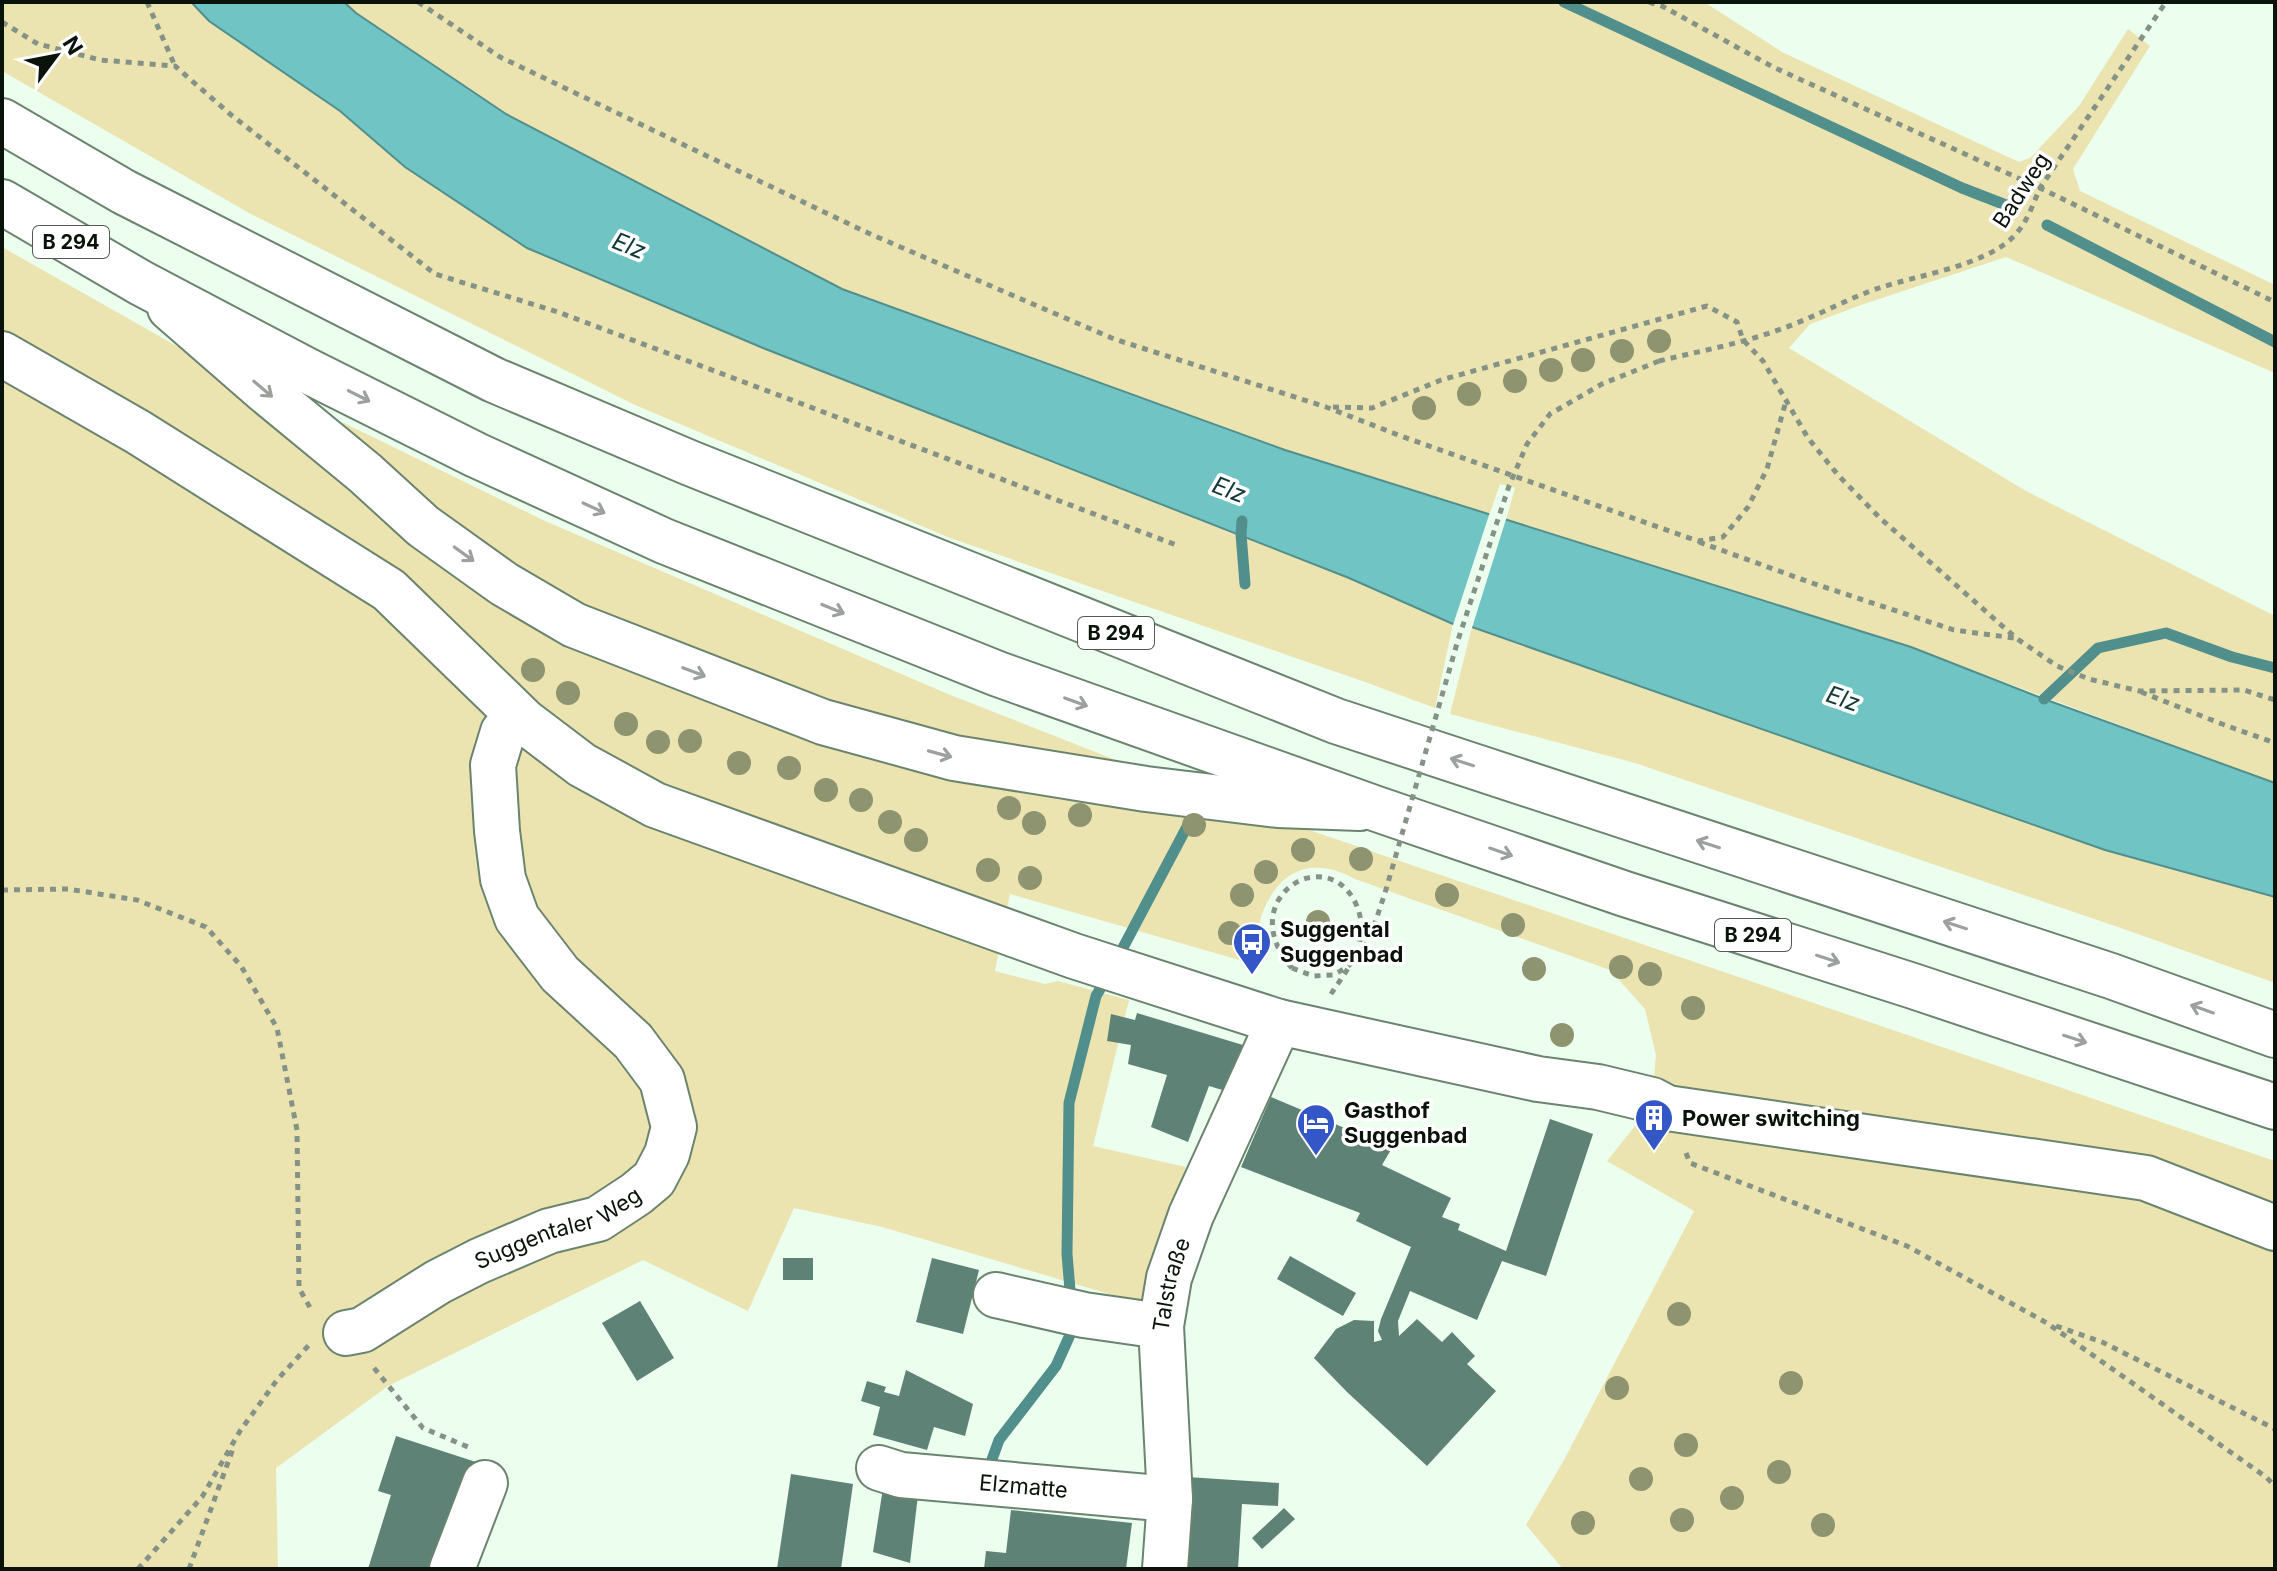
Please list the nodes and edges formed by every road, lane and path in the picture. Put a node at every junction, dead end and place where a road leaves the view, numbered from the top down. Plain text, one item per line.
1 (147, 2) edge
2 (418, 2) edge
3 (1649, 2) edge
4 (2166, 2) edge
5 (2, 22) edge
6 (175, 66) junction
7 (2, 121) edge
8 (2040, 188) junction
9 (2, 202) edge
10 (141, 283) junction
11 (2275, 302) edge
12 (1743, 340) junction
13 (2, 354) edge
14 (1786, 401) junction
15 (1326, 407) junction
16 (1698, 541) junction
17 (1179, 546) dead end
18 (2016, 638) junction
19 (2139, 691) junction
20 (2275, 700) edge
21 (503, 732) dead end
22 (2275, 743) edge
23 (1374, 808) junction
24 (2, 890) edge
25 (1293, 1025) junction
26 (2275, 1035) edge
27 (2275, 1107) edge
28 (1667, 1108) junction
29 (2275, 1228) edge
30 (996, 1295) dead end
31 (2047, 1323) junction
32 (1161, 1326) junction
33 (325, 1329) junction
34 (2275, 1429) edge
35 (240, 1431) junction
36 (879, 1468) dead end
37 (485, 1483) joint
38 (2275, 1486) edge
39 (1170, 1499) junction
40 (138, 1569) edge
41 (189, 1569) edge
42 (452, 1569) edge
43 (1165, 1569) edge

1 - 6 path
2 - 15 path
3 - 8 path
4 - 8 path, Badweg
5 - 6 path
6 - 17 path
26 -> 7 main road, B 294
8 - 11 path
8 - 12 path, Badweg
9 - 10 main road, B 294
10 -> 23 main road, B 294
10 -> 23 main road
12 - 14 path
12 - 15 path
12 - 25 path, Badweg, bridge
13 - 25 main road
14 - 16 path
14 - 18 path
15 - 16 path
16 - 18 path
18 - 19 path
19 - 20 path
19 - 22 path
21 - 33 main road, Suggentaler Weg
23 -> 27 main road, B 294
24 - 33 path
25 - 28 main road
25 - 32 main road, Talstraße
28 - 29 main road
28 - 31 path
30 - 32 main road
31 - 34 path
31 - 38 path
32 - 39 main road, Talstraße
33 - 35 path
33 - 37 path
35 - 40 path
35 - 41 path
36 - 39 main road, Elzmatte
37 - 42 main road
39 - 43 main road, Talstraße

